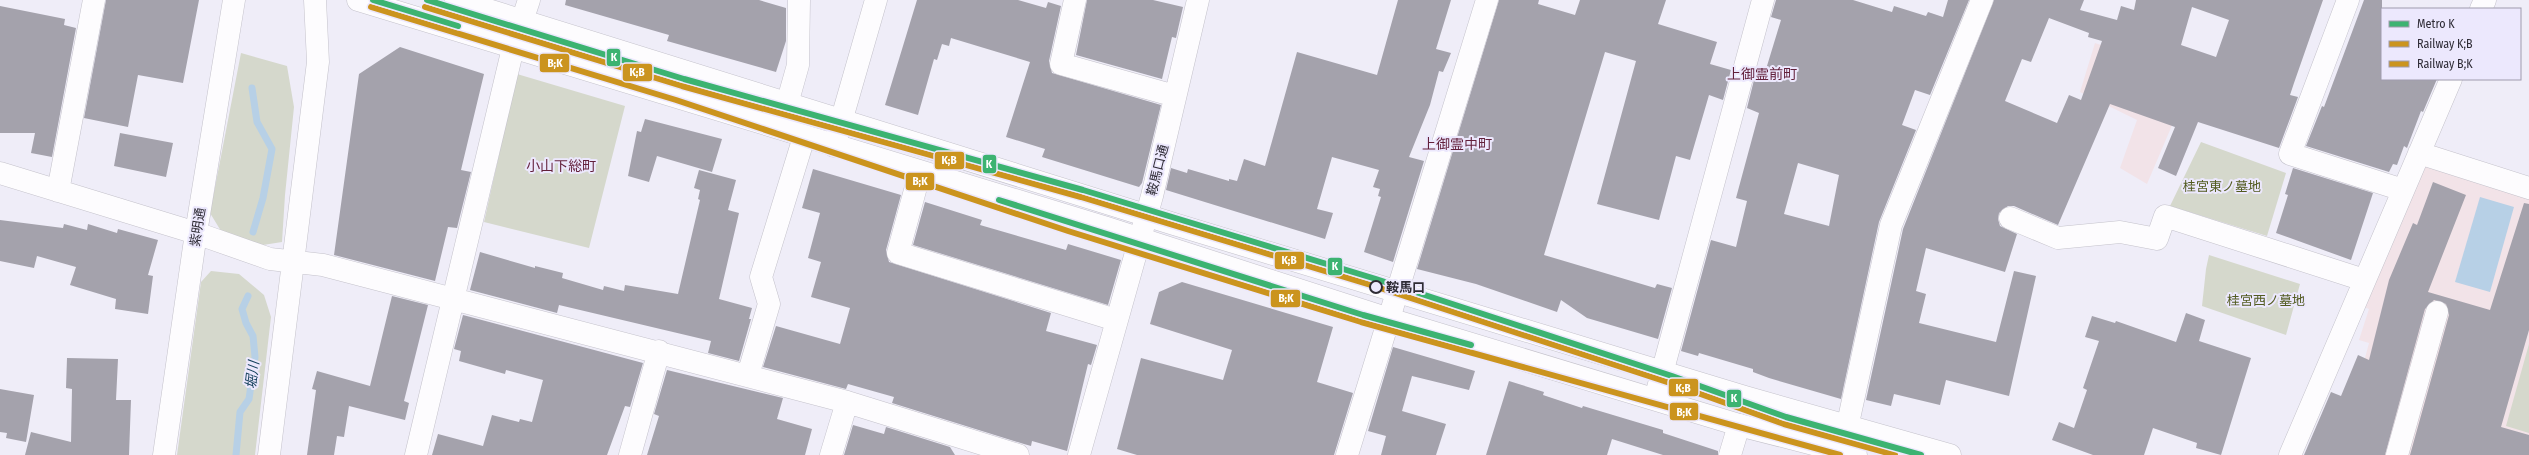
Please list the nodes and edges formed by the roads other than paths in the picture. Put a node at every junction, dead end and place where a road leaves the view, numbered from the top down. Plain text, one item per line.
1 (94, 0) edge
2 (234, 0) edge
3 (315, 0) edge
4 (358, 0) edge
5 (456, 0) edge
6 (529, 0) edge
7 (799, 0) edge
8 (876, 0) edge
9 (1075, 0) edge
10 (1198, 0) edge
11 (1488, 0) edge
12 (1763, 0) edge
13 (1982, 0) edge
14 (2348, 0) edge
15 (522, 21) junction
16 (513, 48) junction
17 (2451, 80) edge
18 (1175, 96) junction
19 (787, 104) junction
20 (841, 120) junction
21 (804, 137) junction
22 (834, 146) junction
23 (2419, 153) junction
24 (920, 172) junction
25 (0, 173) edge
26 (2529, 188) edge
27 (2403, 190) junction
28 (58, 191) junction
29 (1146, 215) junction
30 (2010, 218) dead end
31 (196, 233) junction
32 (1139, 238) junction
33 (294, 262) junction
34 (2364, 280) junction
35 (1397, 292) junction
36 (455, 300) junction
37 (2437, 312) dead end
38 (1389, 319) junction
39 (1116, 320) junction
40 (659, 351) junction
41 (1663, 372) junction
42 (748, 375) junction
43 (1656, 399) junction
44 (847, 402) junction
45 (1739, 425) junction
46 (1848, 426) junction
47 (964, 447) edge
48 (1849, 453) edge
49 (164, 455) edge
50 (269, 455) edge
51 (416, 455) edge
52 (630, 455) edge
53 (831, 455) edge
54 (1018, 455) edge
55 (1079, 455) edge
56 (1347, 455) edge
57 (1730, 455) edge
58 (1950, 455) edge
59 (2290, 455) edge
60 (2397, 455) edge

1 - 28 main road
2 - 31 main road, 紫明通
3 - 33 main road
4 - 16 main road
5 - 15 main road
6 - 15 main road
7 - 19 main road
8 - 20 main road
9 - 18 main road
10 - 18 main road, 鞍馬口通
11 - 35 main road
12 - 41 main road
13 - 46 main road
14 - 27 main road
15 - 16 main road
15 - 19 main road
16 - 21 main road
16 - 36 main road
17 - 23 main road
18 - 29 main road, 鞍馬口通
19 - 20 main road
20 - 22 main road
20 - 29 main road
21 - 22 main road
21 - 42 main road
22 - 24 main road
23 - 26 main road
23 - 27 main road
24 - 32 main road
24 - 39 main road
25 - 28 main road
27 - 34 main road
28 - 31 main road
29 - 32 main road, 鞍馬口通
29 - 35 main road
30 - 34 main road
31 - 33 main road
31 - 49 main road, 紫明通
32 - 38 main road
32 - 39 main road, 鞍馬口通
33 - 36 main road
33 - 50 main road
34 - 59 main road
35 - 38 main road
35 - 41 main road
36 - 40 main road
36 - 51 main road
37 - 60 main road
38 - 43 main road
38 - 56 main road
39 - 55 main road, 鞍馬口通
40 - 42 main road
40 - 52 main road
41 - 43 main road
41 - 46 main road
42 - 44 main road
43 - 45 main road
44 - 47 main road
44 - 53 main road
45 - 48 main road
45 - 57 main road
46 - 48 main road
46 - 58 main road
47 - 54 main road

